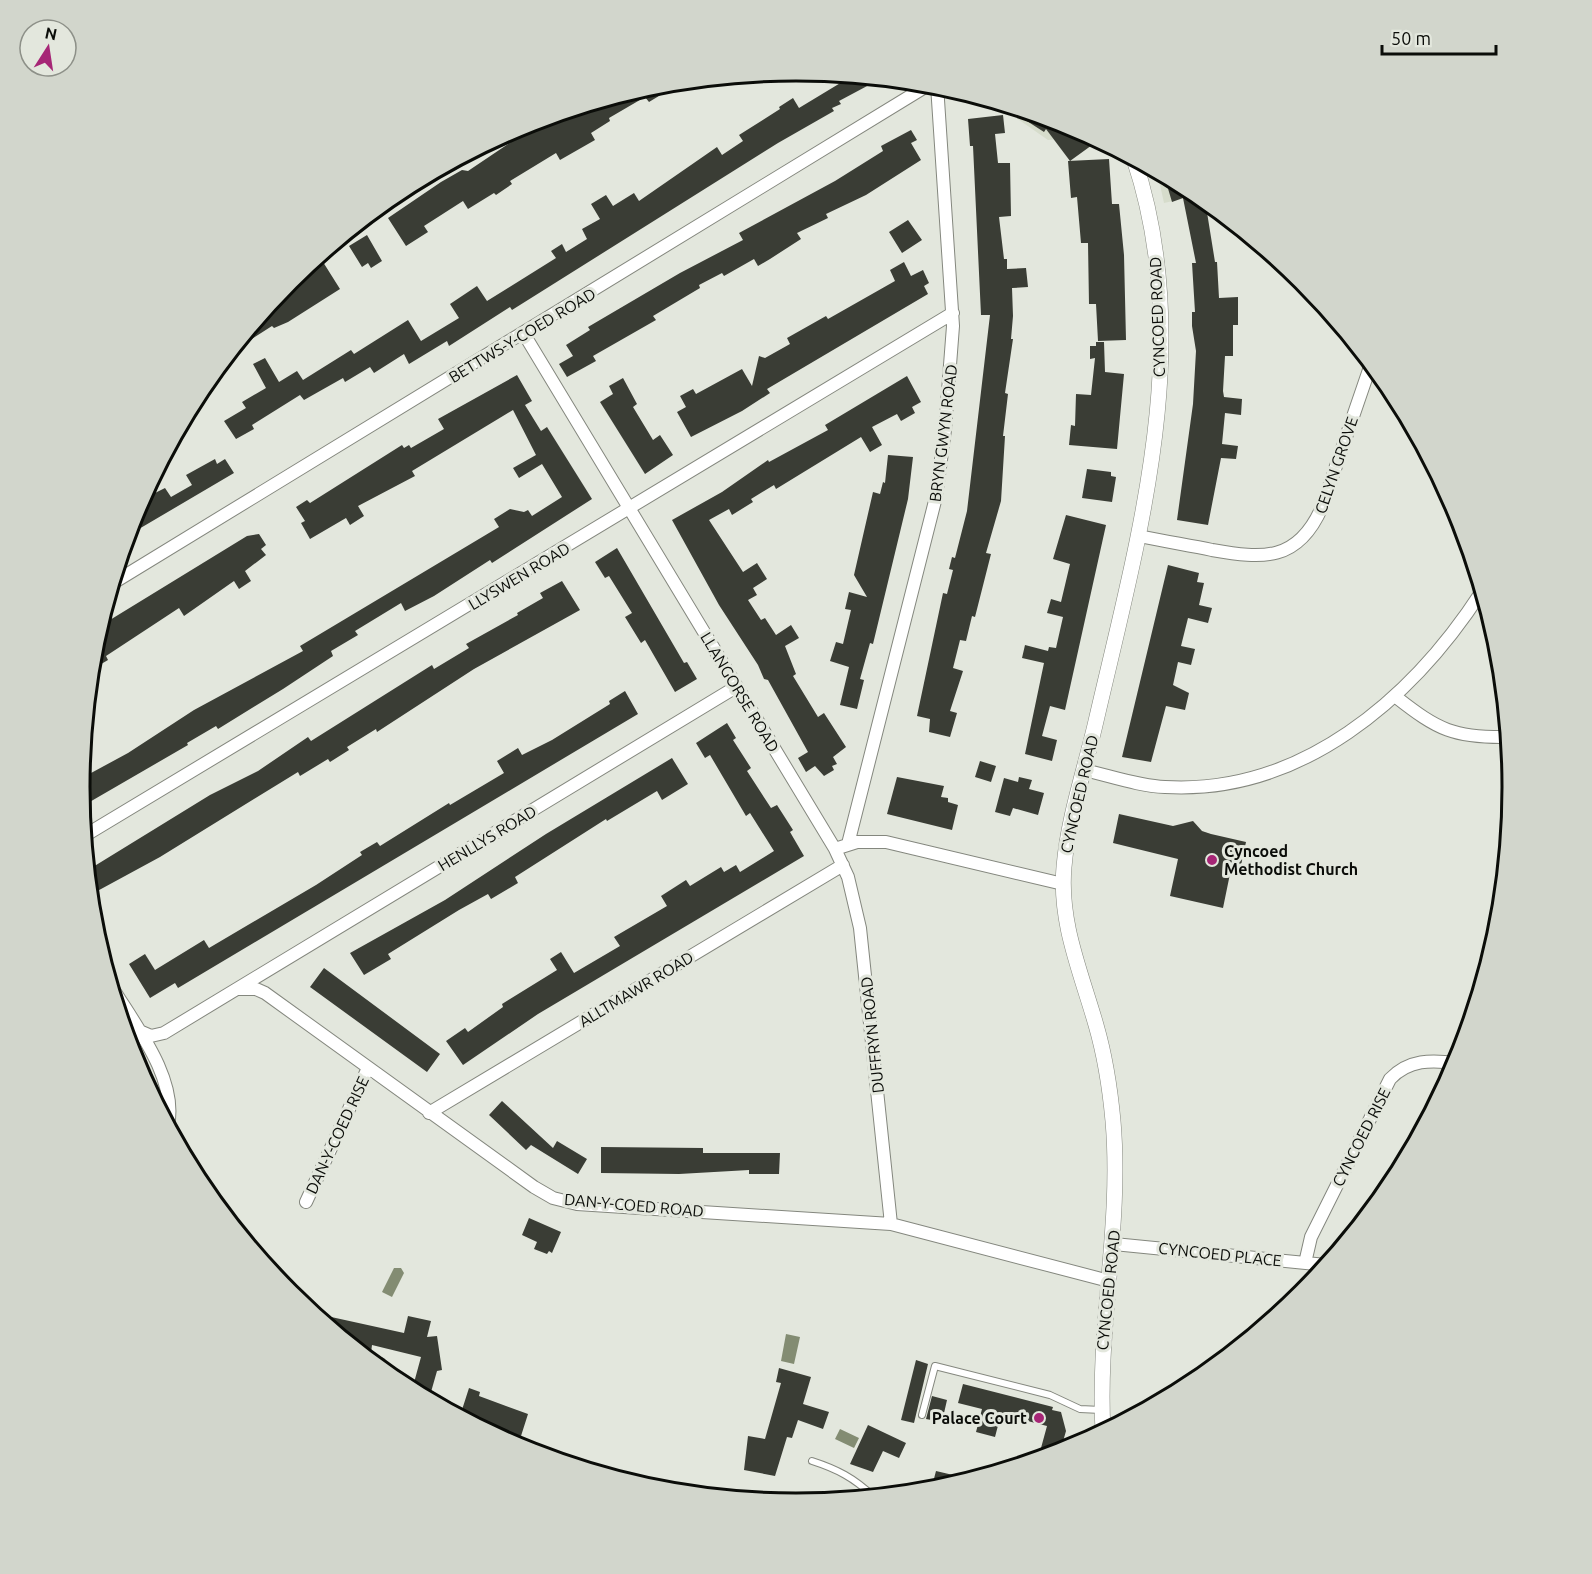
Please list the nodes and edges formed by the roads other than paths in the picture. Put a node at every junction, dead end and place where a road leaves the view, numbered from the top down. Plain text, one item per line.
1 (917, 92) edge
2 (938, 96) edge
3 (1137, 169) edge
4 (953, 313) junction
5 (524, 334) junction
6 (1368, 374) edge
7 (630, 510) junction
8 (1139, 536) junction
9 (122, 578) edge
10 (1476, 599) edge
11 (736, 687) junction
12 (1396, 697) junction
13 (1500, 737) edge
14 (1084, 770) junction
15 (92, 832) edge
16 (848, 844) junction
17 (835, 849) junction
18 (843, 866) junction
19 (1063, 884) junction
20 (238, 989) junction
21 (126, 1012) edge
22 (137, 1030) junction
23 (1445, 1063) edge
24 (369, 1068) junction
25 (170, 1113) edge
26 (429, 1113) junction
27 (306, 1202) dead end
28 (891, 1224) junction
29 (1114, 1244) junction
30 (1305, 1263) junction
31 (1316, 1264) edge
32 (1109, 1281) junction
33 (1102, 1410) junction
34 (922, 1415) dead end
35 (1103, 1422) edge
36 (812, 1461) dead end
37 (866, 1489) edge

1 - 5 street, BETTWS-Y-COED ROAD
2 - 4 street, BRYN GWYN ROAD
3 - 8 street, CYNCOED ROAD
4 - 7 street, LLYSWEN ROAD
4 - 16 street, BRYN GWYN ROAD
5 - 7 street, LLANGORSE ROAD
5 - 9 street, BETTWS-Y-COED ROAD
6 - 8 street, CELYN GROVE
7 - 11 street, LLANGORSE ROAD
7 - 15 street, LLYSWEN ROAD
8 - 14 street, CYNCOED ROAD
10 - 12 street
11 - 17 street, LLANGORSE ROAD
11 - 20 street, HENLLYS ROAD
12 - 13 street
12 - 14 street
14 - 19 street, CYNCOED ROAD
16 - 17 street
16 - 19 street
17 - 18 street, DUFFRYN ROAD
18 - 26 street, ALLTMAWR ROAD
18 - 28 street, DUFFRYN ROAD
19 - 29 street, CYNCOED ROAD
20 - 22 street
20 - 24 street, DAN-Y-COED ROAD
21 - 22 street
22 - 25 street
23 - 30 street, CYNCOED RISE
24 - 26 street, DAN-Y-COED ROAD
24 - 27 street, DAN-Y-COED RISE
26 - 28 street, DAN-Y-COED ROAD
28 - 32 street, DAN-Y-COED ROAD
29 - 30 street, CYNCOED PLACE
29 - 32 street, CYNCOED ROAD
30 - 31 street, CYNCOED PLACE
32 - 33 street, CYNCOED ROAD
33 - 34 lane
33 - 35 street, CYNCOED ROAD
36 - 37 lane

